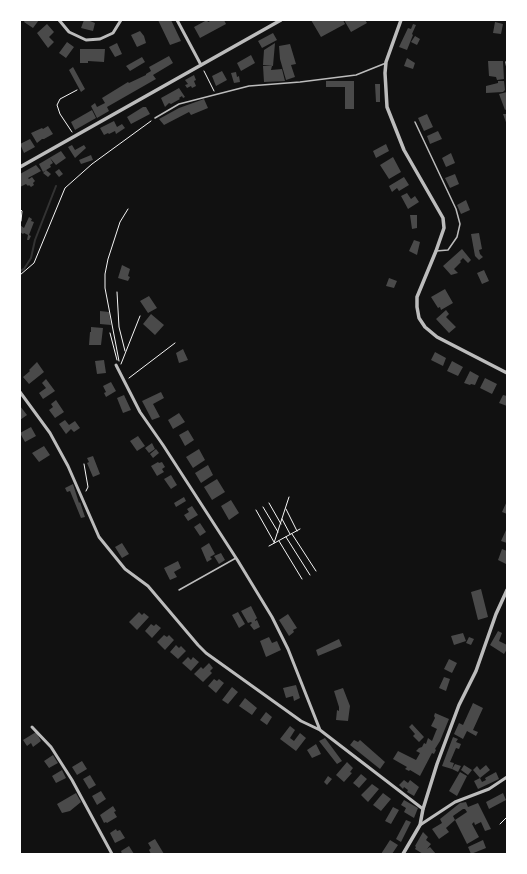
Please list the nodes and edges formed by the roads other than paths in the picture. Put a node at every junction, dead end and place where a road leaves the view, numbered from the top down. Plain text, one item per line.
1 (59, 20) edge
2 (121, 20) edge
3 (177, 20) edge
4 (281, 20) edge
5 (401, 20) edge
6 (386, 62) junction
7 (506, 62) edge
8 (201, 65) junction
9 (507, 68) edge
10 (155, 118) road end
11 (415, 122) dead end
12 (20, 167) edge
13 (436, 251) junction
14 (117, 364) road end
15 (507, 373) edge
16 (20, 392) edge
17 (236, 558) junction
18 (179, 590) dead end
19 (507, 590) edge
20 (32, 727) dead end
21 (320, 730) junction
22 (507, 778) edge
23 (423, 809) junction
24 (420, 825) junction
25 (112, 854) edge
26 (404, 854) edge

1 - 2 street
3 - 8 street
4 - 8 street
5 - 6 street
6 - 10 lane
6 - 13 street
7 - 9 lane
8 - 12 street
11 - 13 lane
13 - 15 street
14 - 17 street
16 - 21 street
17 - 18 lane
17 - 21 street
19 - 23 street
20 - 25 street
21 - 23 street
22 - 24 street
23 - 24 street
24 - 26 street

